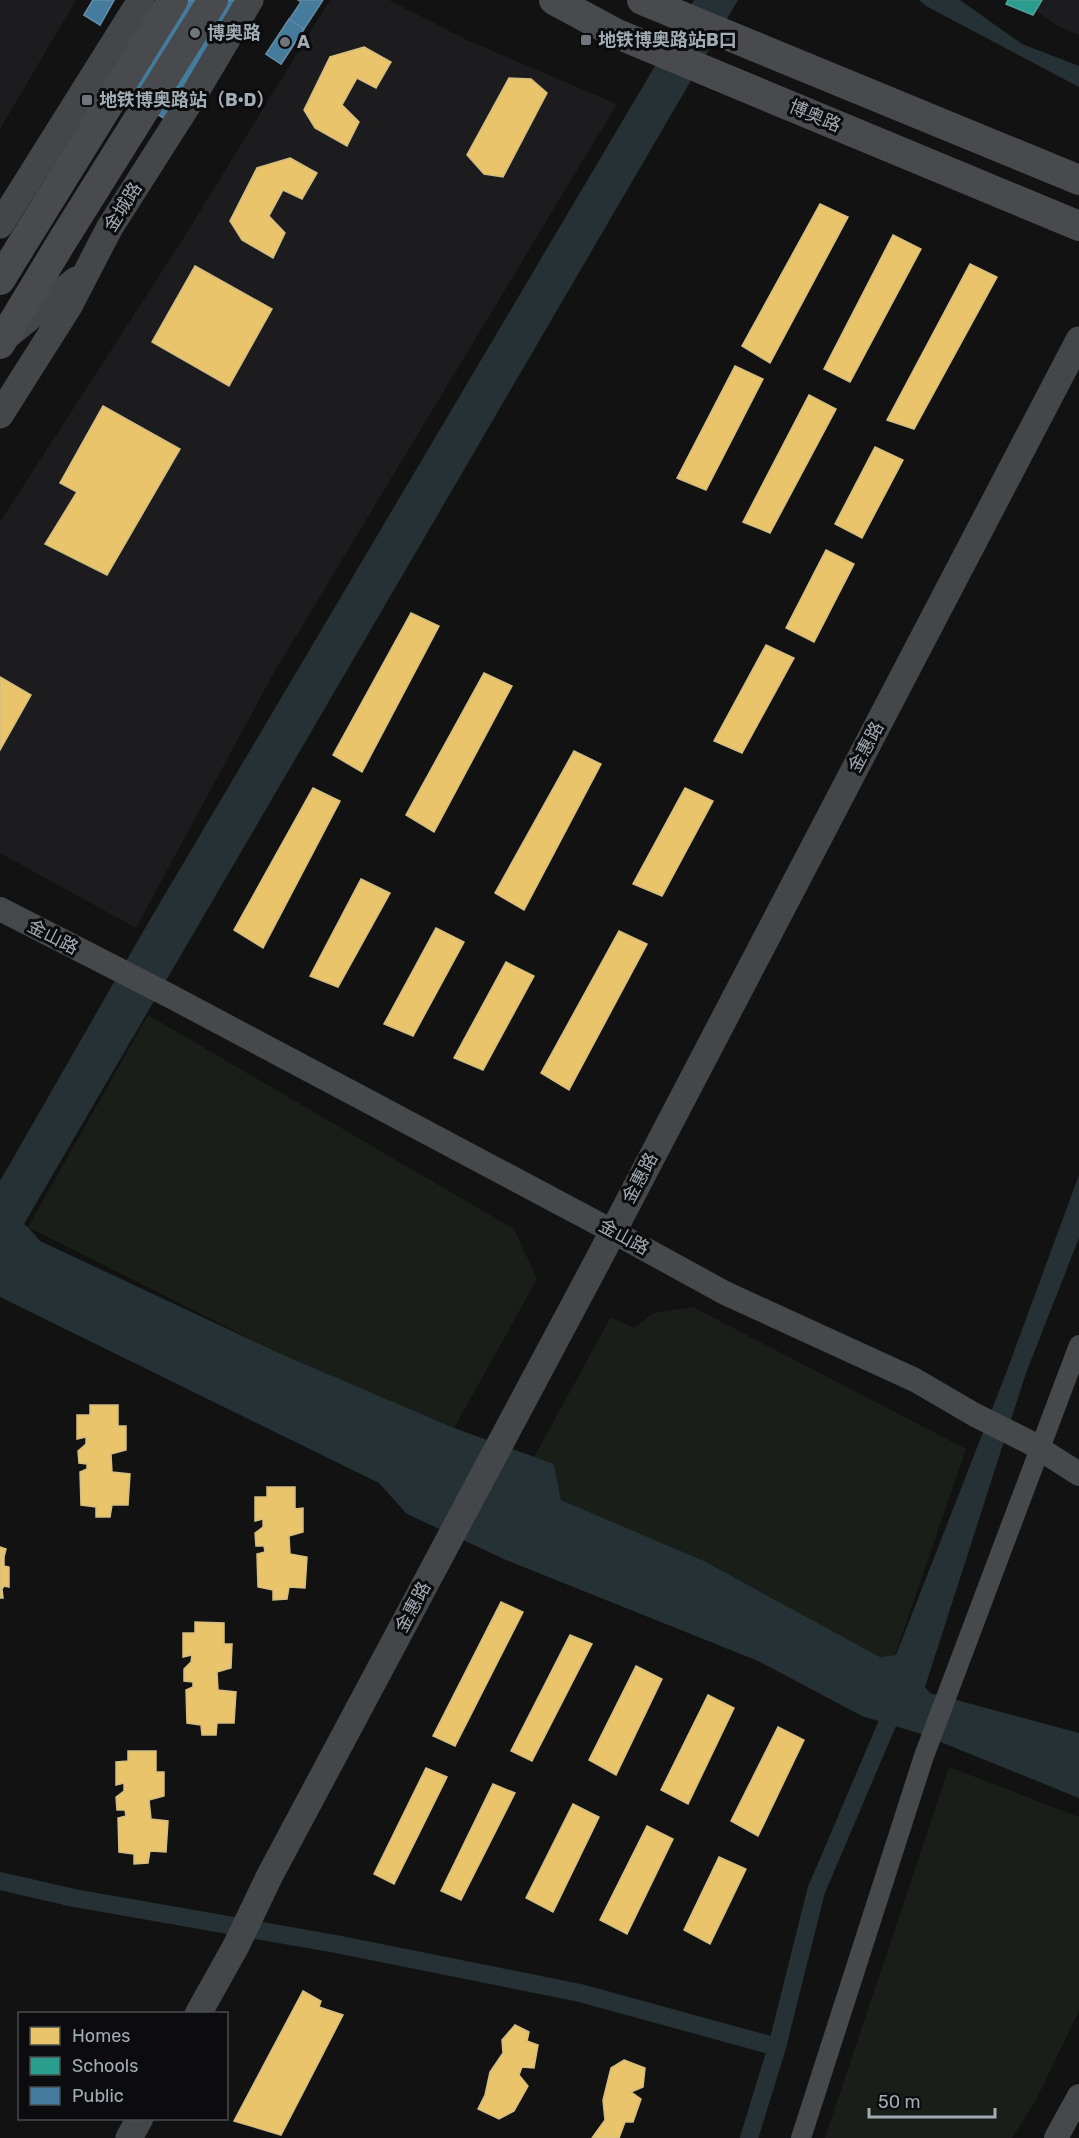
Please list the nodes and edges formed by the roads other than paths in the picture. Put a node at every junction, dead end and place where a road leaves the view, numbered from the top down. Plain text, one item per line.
1 (141, 0) edge
2 (173, 0) edge
3 (213, 0) edge
4 (250, 0) edge
5 (554, 0) edge
6 (642, 0) edge
7 (1079, 180) edge
8 (0, 225) edge
9 (1079, 226) edge
10 (87, 271) junction
11 (0, 280) edge
12 (1079, 340) edge
13 (1, 342) edge
14 (0, 415) edge
15 (0, 909) edge
16 (612, 1231) junction
17 (1079, 1345) edge
18 (1034, 1446) junction
19 (1079, 1474) edge
20 (199, 2012) edge
21 (1079, 2096) edge
22 (139, 2120) edge
23 (129, 2138) edge
24 (801, 2138) edge
25 (1056, 2138) edge

1 - 8 main road
2 - 11 main road
3 - 13 main road, 金城路
4 - 10 main road, 金城路
5 - 9 main road, 博奥路
6 - 7 main road
10 - 13 main road
10 - 14 main road, 金城路
12 - 16 main road, 金惠路
15 - 16 street, 金山路
16 - 18 street, 金山路
16 - 20 main road, 金惠路
17 - 18 street
18 - 19 street, 金山路
18 - 24 street
21 - 25 street
22 - 23 main road

